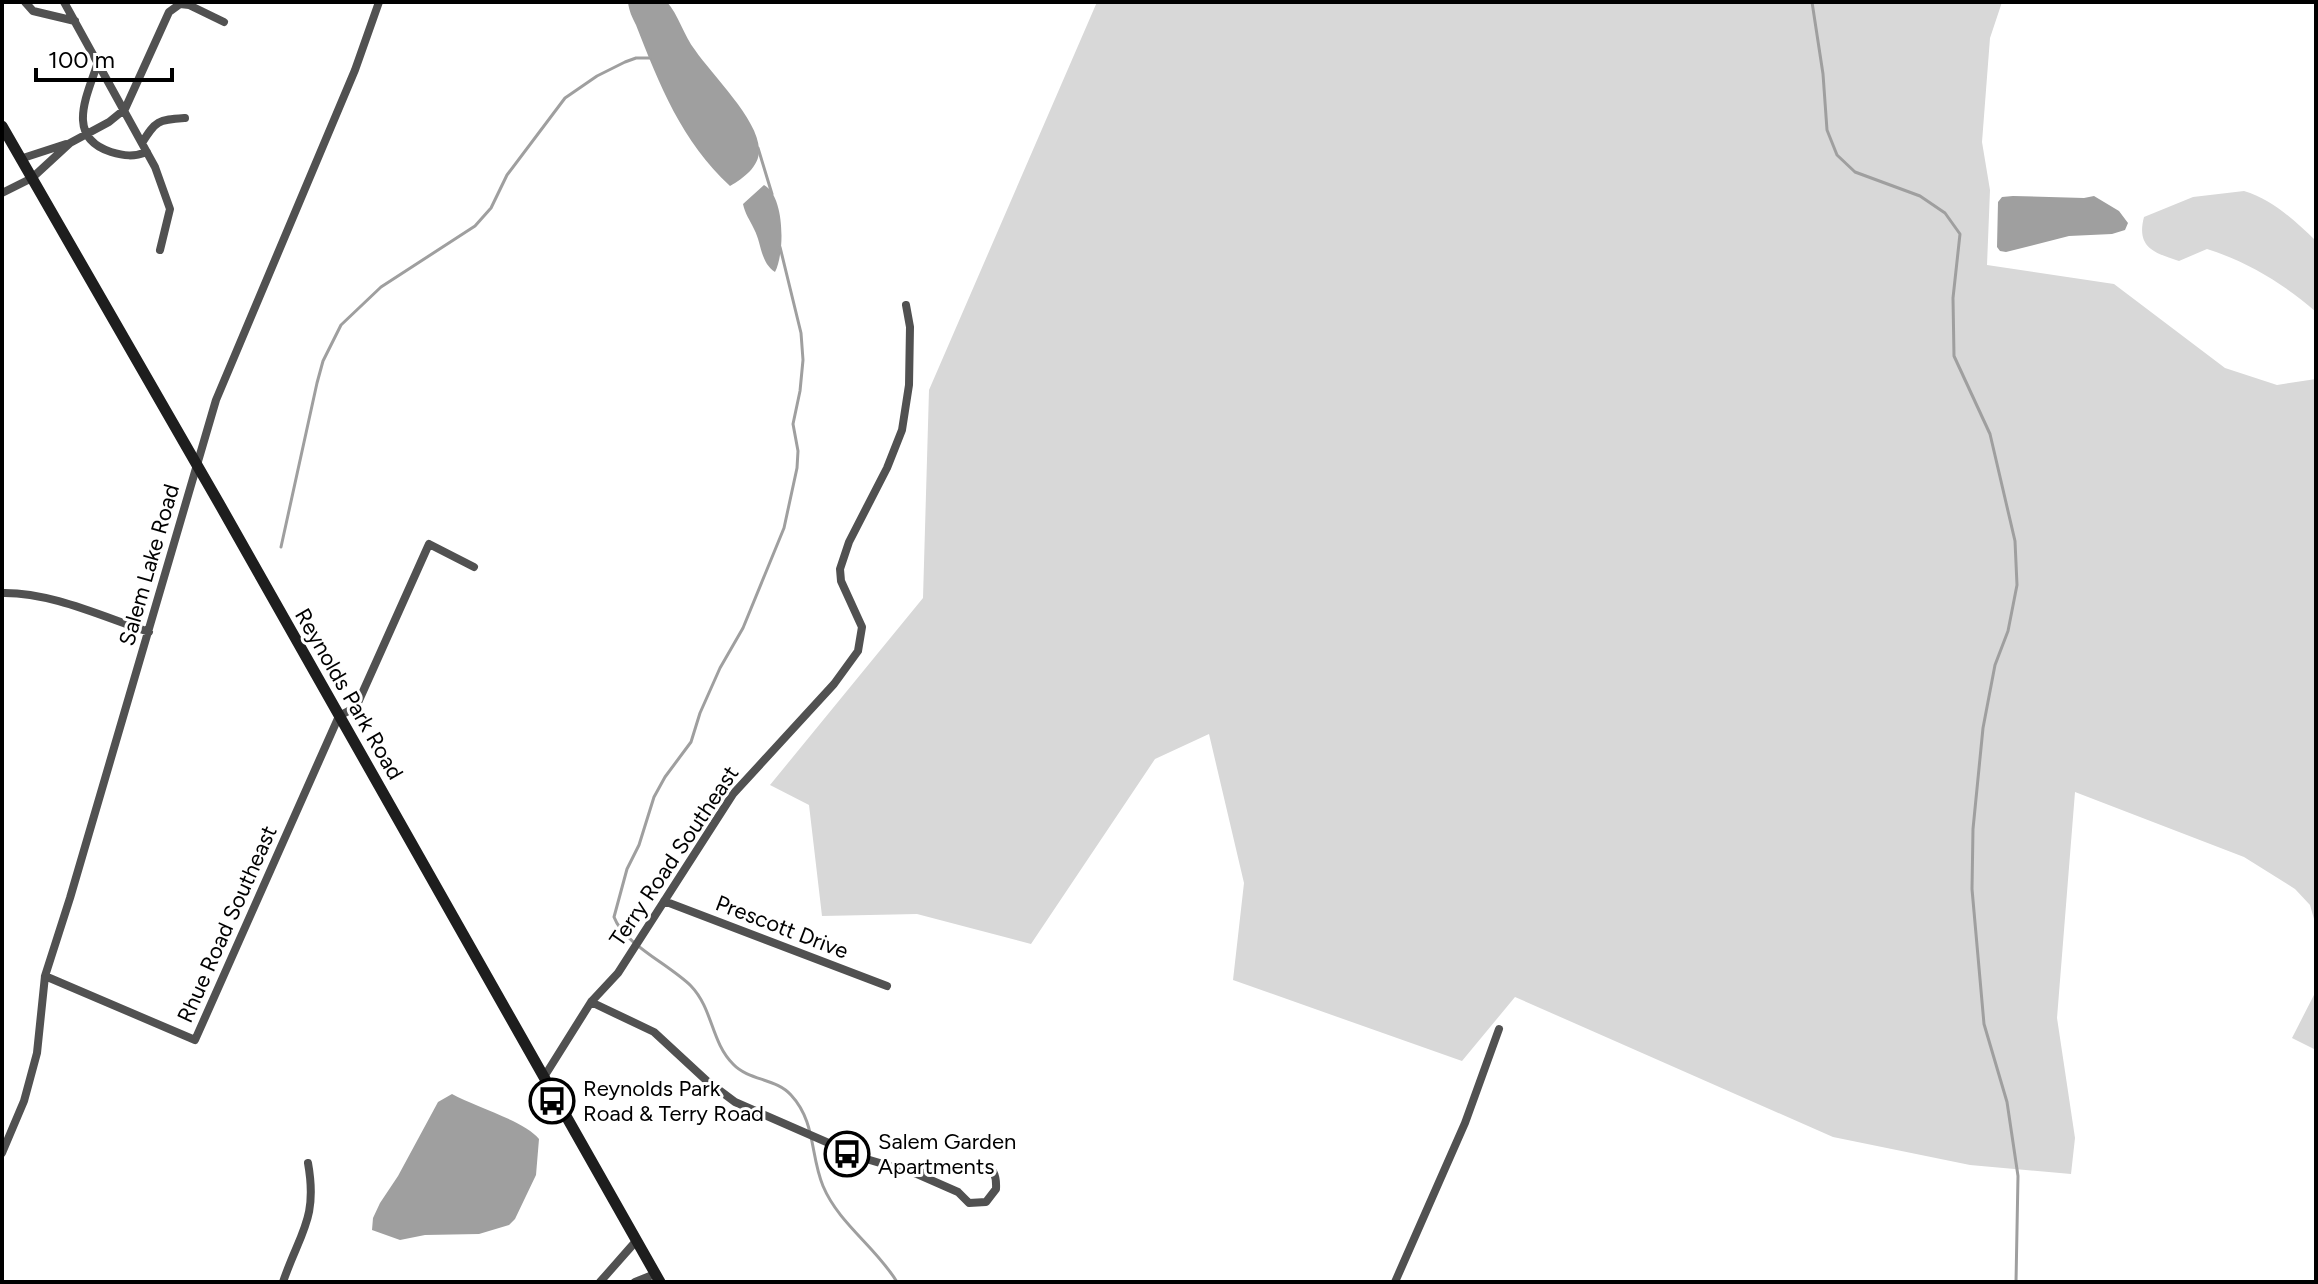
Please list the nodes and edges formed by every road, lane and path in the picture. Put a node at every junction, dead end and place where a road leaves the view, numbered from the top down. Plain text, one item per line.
1 (25, 2) edge
2 (64, 2) edge
3 (379, 2) edge
4 (75, 21) junction
5 (224, 22) dead end
6 (98, 62) junction
7 (125, 109) junction
8 (185, 118) dead end
9 (2, 126) edge
10 (85, 133) junction
11 (70, 143) junction
12 (145, 148) junction
13 (20, 159) junction
14 (32, 178) junction
15 (2, 193) edge
16 (160, 250) dead end
17 (906, 305) dead end
18 (198, 465) junction
19 (474, 567) dead end
20 (2, 593) edge
21 (149, 632) junction
22 (339, 716) junction
23 (664, 901) junction
24 (45, 976) junction
25 (887, 986) dead end
26 (591, 1002) junction
27 (1499, 1029) dead end
28 (544, 1077) junction
29 (2, 1153) edge
30 (308, 1163) dead end
31 (963, 1168) junction
32 (917, 1174) junction
33 (958, 1192) junction
34 (637, 1240) junction
35 (658, 1278) edge
36 (283, 1282) edge
37 (600, 1282) edge
38 (635, 1282) edge
39 (1395, 1282) edge

1 - 4 street
2 - 4 street
3 - 18 street, Salem Lake Road
4 - 6 street
5 - 7 street
6 - 7 street
6 - 10 street
7 - 10 street
7 - 12 street
8 - 12 street
9 - 13 main road, Reynolds Park Road
10 - 11 street
10 - 12 street
11 - 13 street
11 - 14 street
12 - 16 street
13 - 14 main road, Reynolds Park Road
14 - 15 street
14 - 18 main road, Reynolds Park Road
17 - 23 street, Terry Road Southeast
18 - 21 street, Salem Lake Road
18 - 22 main road, Reynolds Park Road
19 - 22 street
20 - 21 street
21 - 24 street, Salem Lake Road
22 - 24 street, Rhue Road Southeast
22 - 28 main road, Reynolds Park Road
23 - 25 street, Prescott Drive
23 - 26 street, Terry Road Southeast
24 - 29 street, Salem Lake Road
26 - 28 street, Terry Road Southeast
26 - 32 street
27 - 39 street
28 - 34 main road, Reynolds Park Road
30 - 36 street
31 - 32 street
31 - 33 street
31 - 33 street
32 - 33 street
34 - 35 main road, Reynolds Park Road
34 - 37 street
35 - 38 street

